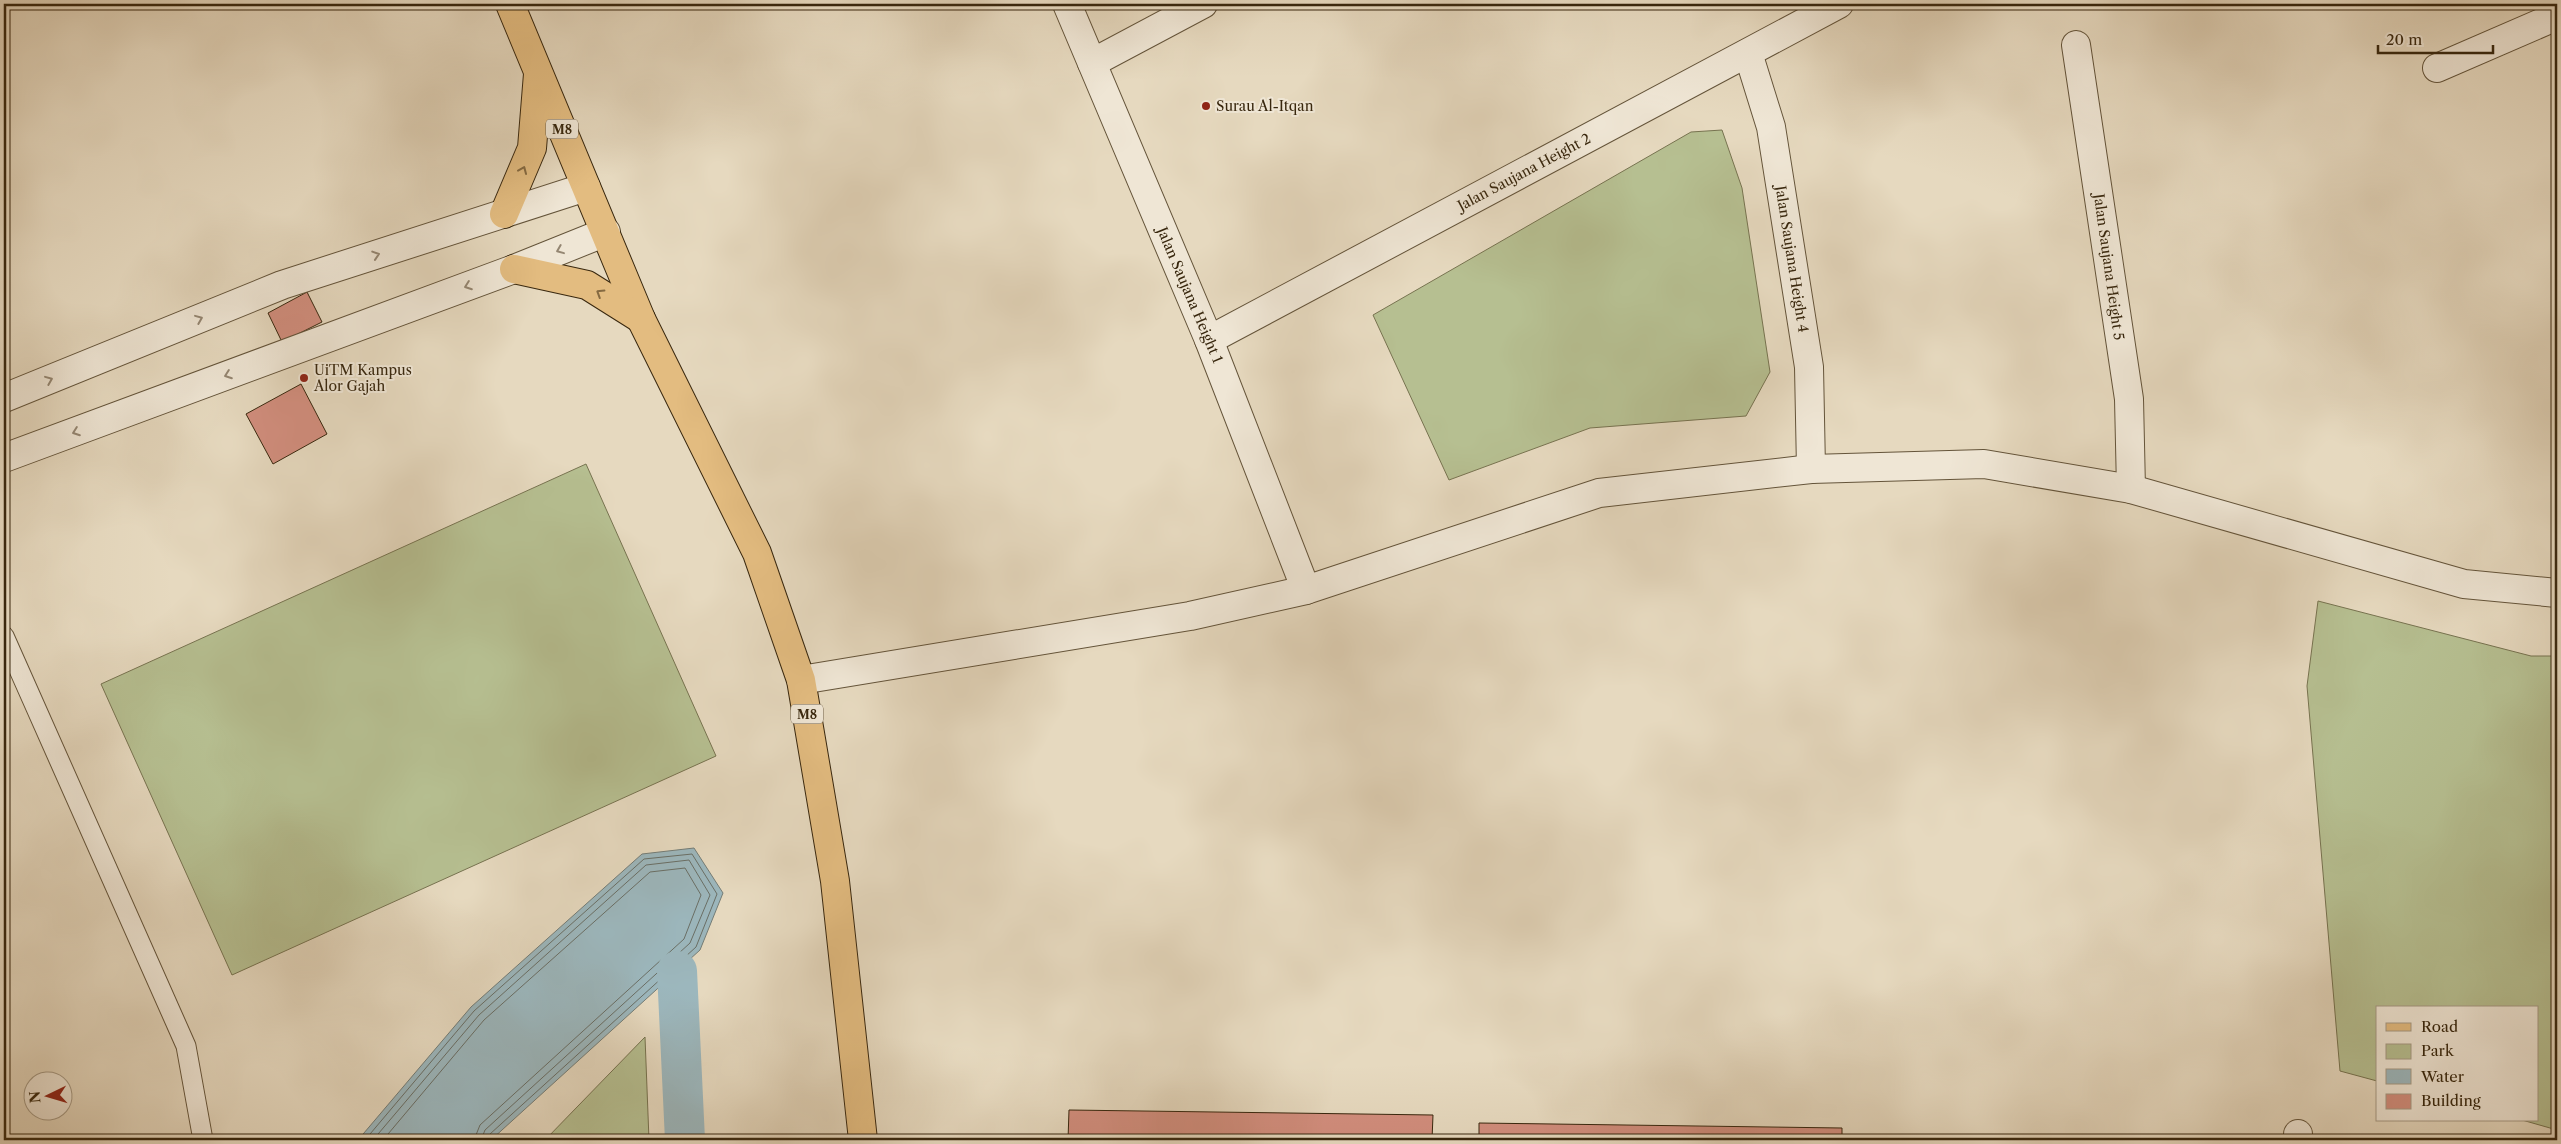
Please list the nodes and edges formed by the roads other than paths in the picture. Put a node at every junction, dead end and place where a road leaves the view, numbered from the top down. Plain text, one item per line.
1 (510, 4) edge
2 (1067, 4) edge
3 (1203, 4) edge
4 (1839, 4) edge
5 (2557, 16) edge
6 (2076, 45) dead end
7 (1748, 53) junction
8 (1092, 63) junction
9 (2437, 68) dead end
10 (538, 70) junction
11 (586, 187) junction
12 (504, 214) junction
13 (606, 232) junction
14 (514, 269) junction
15 (641, 319) junction
16 (1209, 340) junction
17 (4, 398) edge
18 (4, 458) edge
19 (1811, 469) junction
20 (2131, 489) junction
21 (1306, 590) junction
22 (2557, 593) edge
23 (4, 636) edge
24 (801, 680) junction
25 (203, 1140) edge
26 (863, 1140) edge

1 - 10 main road, M8
2 - 8 street, Jalan Saujana Height 1
3 - 8 street
4 - 7 street, Jalan Saujana Height 2
5 - 9 street
6 - 20 street, Jalan Saujana Height 5
7 - 16 street, Jalan Saujana Height 2
7 - 19 street, Jalan Saujana Height 4
8 - 16 street, Jalan Saujana Height 1
10 - 11 main road, M8
12 -> 10 main road
11 - 12 street
11 - 13 main road, M8
17 -> 12 street
13 -> 14 street
13 - 15 main road, M8
15 -> 14 main road
14 -> 18 street
15 - 24 main road, M8
16 - 21 street, Jalan Saujana Height 1
19 - 20 street
19 - 21 street
20 - 22 street
21 - 24 street
23 - 25 lane
24 - 26 main road, M8

